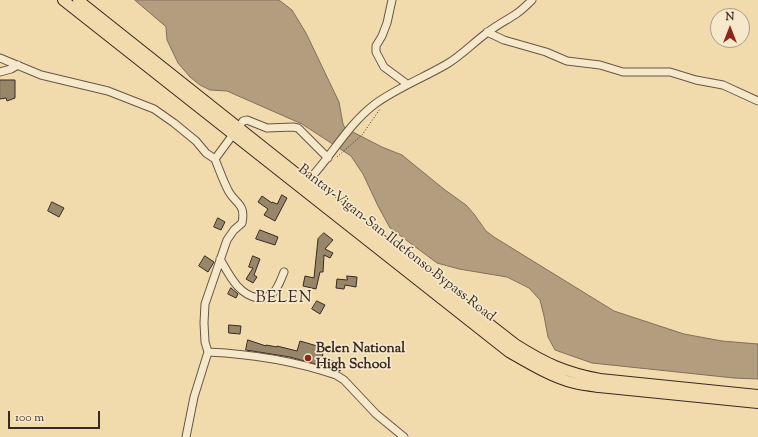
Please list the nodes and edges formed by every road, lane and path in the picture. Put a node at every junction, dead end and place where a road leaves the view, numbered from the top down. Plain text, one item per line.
1 (63, 0) edge
2 (78, 0) edge
3 (392, 0) edge
4 (532, 0) edge
5 (487, 32) junction
6 (0, 58) edge
7 (18, 65) junction
8 (0, 72) edge
9 (407, 84) junction
10 (758, 101) edge
11 (382, 106) dead end
12 (237, 131) junction
13 (342, 153) dead end
14 (328, 158) junction
15 (215, 159) junction
16 (305, 185) junction
17 (220, 259) junction
18 (284, 272) dead end
19 (208, 352) junction
20 (758, 395) edge
21 (758, 403) edge
22 (186, 437) edge
23 (404, 437) edge

1 - 12 main road, Bantay-Vigan-San Ildefonso Bypass Road
2 - 12 main road, Bantay-Vigan-San Ildefonso Bypass Road
3 - 9 street
4 - 5 street
5 - 9 street
5 - 10 street
6 - 7 street
7 - 8 street
7 - 15 street
9 - 14 street
11 - 13 path
12 - 14 street
12 - 15 street
12 - 16 main road, Bantay-Vigan-San Ildefonso Bypass Road
14 - 16 street
15 - 17 street
16 - 20 main road, Bantay-Vigan-San Ildefonso Bypass Road
16 - 21 main road, Bantay-Vigan-San Ildefonso Bypass Road
17 - 18 street
17 - 19 street
19 - 22 street
19 - 23 street

